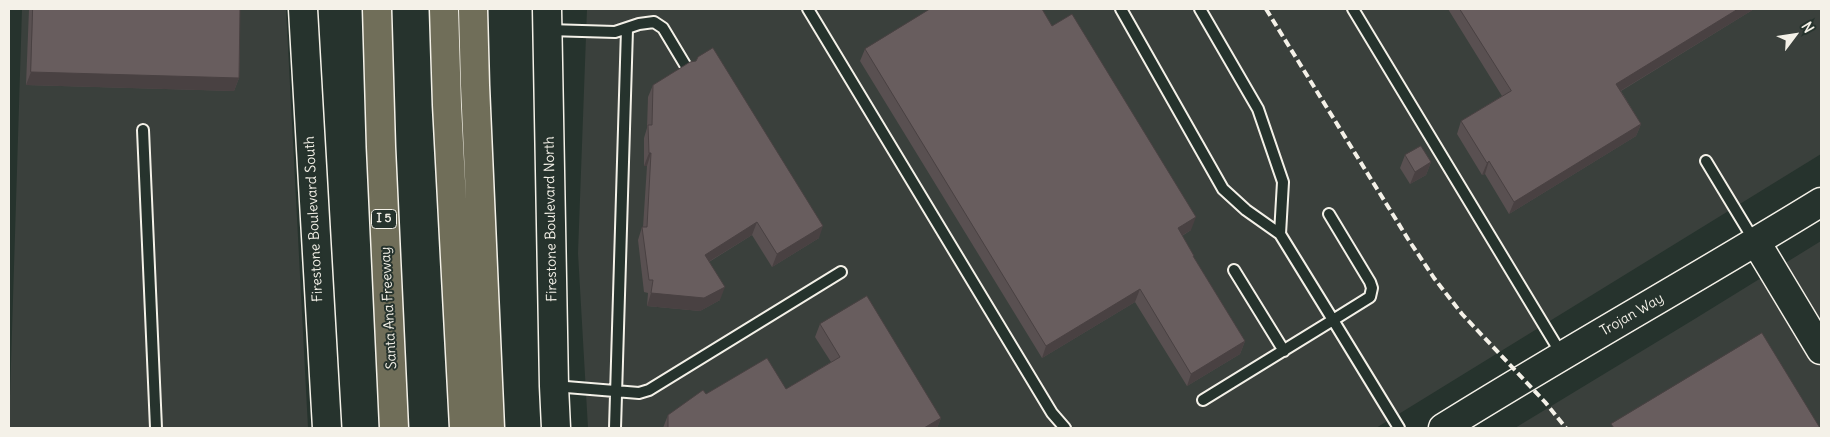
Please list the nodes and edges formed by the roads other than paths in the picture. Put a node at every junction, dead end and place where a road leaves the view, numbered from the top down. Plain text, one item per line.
1 (303, 9) edge
2 (377, 9) edge
3 (444, 9) edge
4 (474, 9) edge
5 (808, 9) edge
6 (1120, 9) edge
7 (1200, 9) edge
8 (1353, 9) edge
9 (548, 20) edge
10 (627, 29) junction
11 (688, 68) edge
12 (143, 130) dead end
13 (1706, 161) dead end
14 (1821, 202) edge
15 (1330, 214) dead end
16 (1280, 234) junction
17 (1756, 242) junction
18 (1234, 270) dead end
19 (841, 272) dead end
20 (1333, 320) junction
21 (1821, 350) edge
22 (1284, 351) junction
23 (1562, 356) junction
24 (554, 386) junction
25 (616, 391) junction
26 (1203, 400) dead end
27 (156, 428) edge
28 (327, 428) edge
29 (394, 428) edge
30 (464, 428) edge
31 (490, 428) edge
32 (556, 428) edge
33 (615, 428) edge
34 (1065, 428) edge
35 (1400, 428) edge
36 (1443, 428) edge

1 - 28 street, Firestone Boulevard South
2 - 29 highway, Santa Ana Freeway / I 5
3 - 30 highway
4 - 31 highway
5 - 34 lane
6 - 16 lane
7 - 16 lane
8 - 23 lane
9 - 10 lane
9 - 24 street, Firestone Boulevard North
10 - 11 lane
10 - 25 lane
12 - 27 lane
13 - 17 lane
14 - 17 street, Trojan Way
15 - 20 lane
16 - 20 lane
17 - 21 street
17 - 23 street, Trojan Way
18 - 22 lane
19 - 25 lane
20 - 22 lane
20 - 35 lane
22 - 26 lane
23 - 36 street, Trojan Way
24 - 25 lane
24 - 32 street, Firestone Boulevard North
25 - 33 lane

